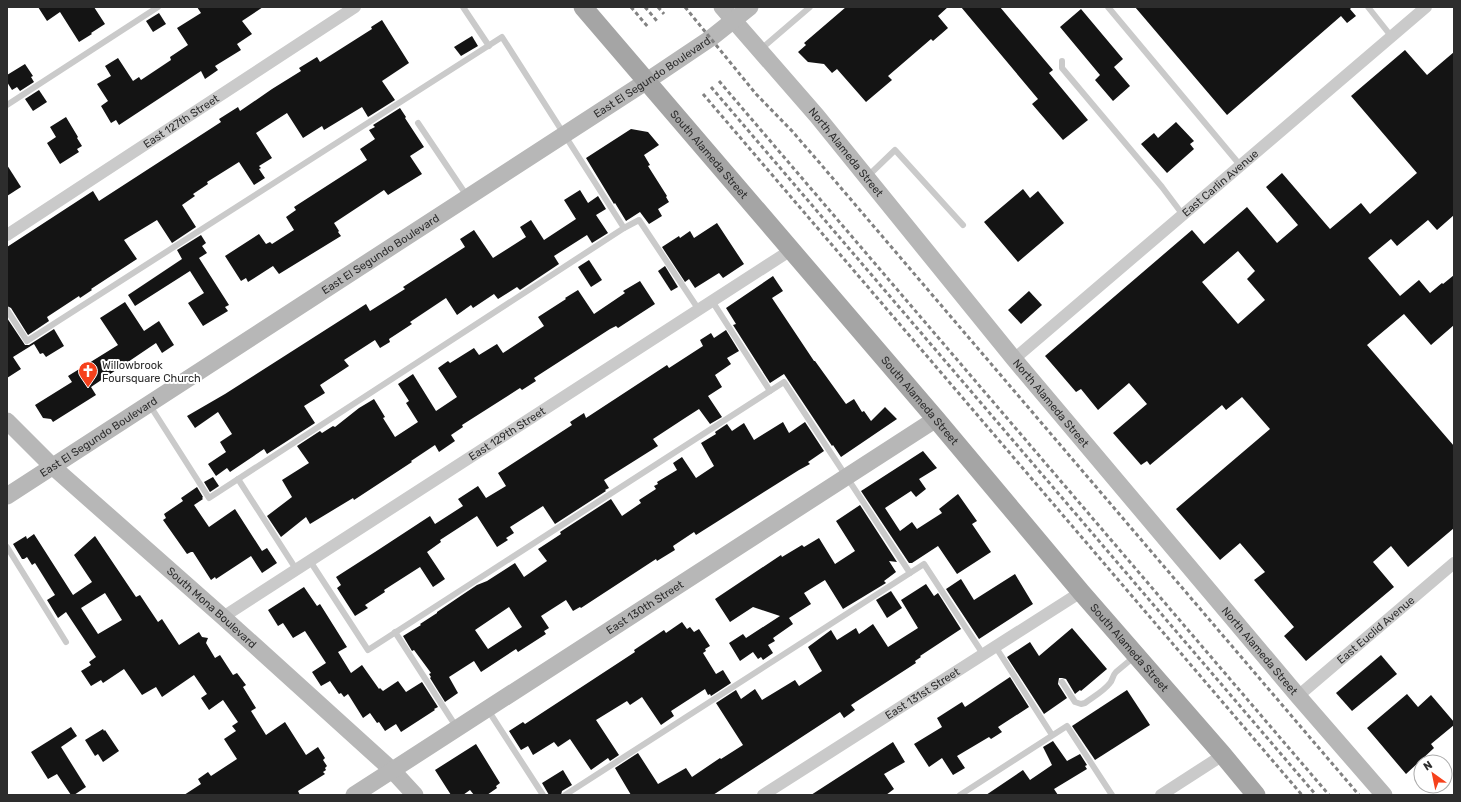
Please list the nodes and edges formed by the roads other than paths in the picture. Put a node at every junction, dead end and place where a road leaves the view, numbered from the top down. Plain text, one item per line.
1 (158, 7) edge
2 (355, 7) edge
3 (463, 7) edge
4 (583, 7) edge
5 (722, 7) edge
6 (750, 7) edge
7 (810, 7) edge
8 (1108, 7) edge
9 (1368, 7) edge
10 (1426, 7) edge
11 (734, 20) junction
12 (1391, 36) junction
13 (489, 46) junction
14 (760, 50) junction
15 (1062, 61) dead end
16 (647, 81) junction
17 (7, 105) edge
18 (418, 123) dead end
19 (565, 134) junction
20 (1240, 165) junction
21 (867, 177) junction
22 (468, 197) junction
23 (1183, 215) junction
24 (963, 225) dead end
25 (624, 228) junction
26 (7, 235) edge
27 (791, 250) junction
28 (712, 301) junction
29 (7, 310) edge
30 (699, 310) junction
31 (1014, 359) junction
32 (770, 391) junction
33 (148, 404) junction
34 (936, 419) junction
35 (7, 420) edge
36 (52, 466) junction
37 (847, 476) junction
38 (238, 479) junction
39 (7, 496) edge
40 (7, 548) edge
41 (310, 561) junction
42 (1454, 563) edge
43 (296, 569) junction
44 (910, 573) junction
45 (1082, 592) junction
46 (223, 617) junction
47 (395, 632) junction
48 (66, 642) dead end
49 (995, 646) junction
50 (983, 654) junction
51 (1137, 655) junction
52 (1062, 682) dead end
53 (1298, 696) junction
54 (487, 709) junction
55 (457, 728) junction
56 (1052, 735) junction
57 (1223, 754) junction
58 (392, 770) junction
59 (354, 795) edge
60 (415, 795) edge
61 (543, 795) edge
62 (565, 795) edge
63 (763, 795) edge
64 (960, 795) edge
65 (1112, 795) edge
66 (1161, 795) edge
67 (1256, 795) edge
68 (1384, 795) edge

1 - 17 lane
2 - 26 street, East 127th Street
3 - 13 lane
4 - 16 main road, South Alameda Street
5 - 11 street, North Alameda Street
6 - 11 street, East El Segundo Boulevard
7 - 14 lane
8 - 20 lane
9 - 12 lane
10 - 12 street, East Carlin Avenue
11 - 14 street, North Alameda Street
11 - 16 street, East El Segundo Boulevard
12 - 20 street, East Carlin Avenue
13 - 19 lane
13 - 29 lane
14 - 21 street, North Alameda Street
15 - 23 lane
16 - 19 street, East El Segundo Boulevard
16 - 27 main road, South Alameda Street
18 - 22 lane
19 - 22 street, East El Segundo Boulevard
19 - 25 lane
20 - 23 street, East Carlin Avenue
21 - 24 lane
21 - 31 street, North Alameda Street
22 - 33 street, East El Segundo Boulevard
23 - 31 street, East Carlin Avenue
25 - 30 lane
25 - 38 lane
27 - 28 street, East 129th Street
27 - 34 main road, South Alameda Street
28 - 30 street, East 129th Street
28 - 32 lane
30 - 41 street, East 129th Street
31 - 53 street, North Alameda Street
32 - 37 lane
32 - 47 lane
33 - 36 street, East El Segundo Boulevard
33 - 38 lane
34 - 37 street, East 130th Street
34 - 45 main road, South Alameda Street
35 - 36 street, South Mona Boulevard
36 - 39 street, East El Segundo Boulevard
36 - 46 street, South Mona Boulevard
37 - 44 lane
37 - 54 street, East 130th Street
38 - 43 lane
40 - 48 lane
41 - 43 street, East 129th Street
41 - 47 lane
42 - 53 street, East Euclid Avenue
43 - 46 street, East 129th Street
44 - 50 lane
44 - 62 lane
45 - 49 street, East 131st Street
45 - 51 main road, South Alameda Street
46 - 58 street, South Mona Boulevard
47 - 55 lane
49 - 50 street, East 131st Street
49 - 56 lane
50 - 63 street, East 131st Street
51 - 52 lane
51 - 57 main road, South Alameda Street
53 - 68 street, North Alameda Street
54 - 55 street, East 130th Street
54 - 61 lane
55 - 58 street, East 130th Street
56 - 64 lane
56 - 65 lane
57 - 66 street
57 - 67 main road, South Alameda Street
58 - 59 street, East 130th Street
58 - 60 street, South Mona Boulevard

